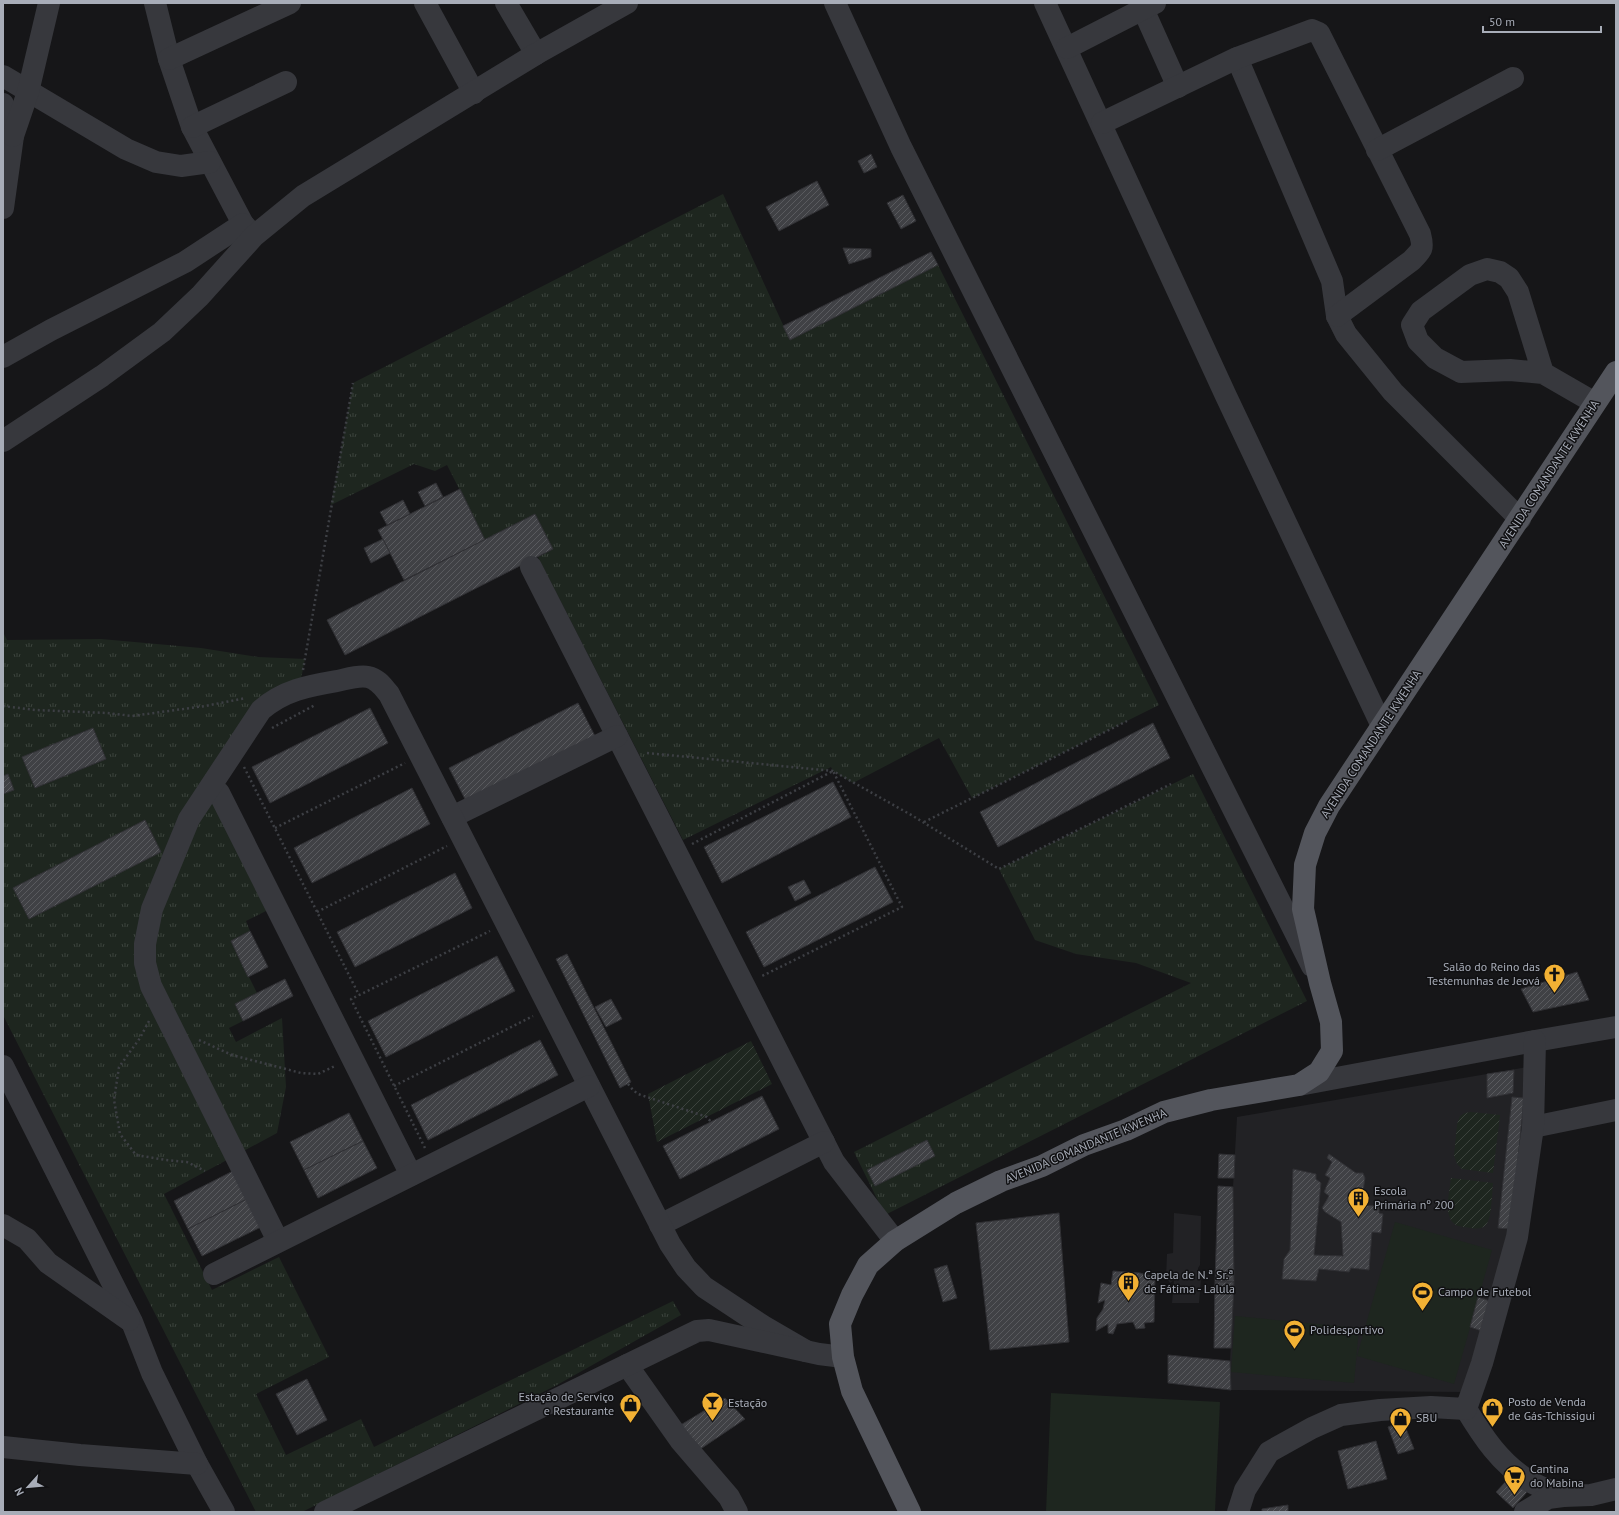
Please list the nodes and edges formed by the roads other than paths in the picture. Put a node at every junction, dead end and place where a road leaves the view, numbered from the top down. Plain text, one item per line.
1 (49, 3) edge
2 (155, 3) edge
3 (290, 3) edge
4 (425, 3) edge
5 (506, 3) edge
6 (627, 3) edge
7 (835, 3) edge
8 (1045, 3) edge
9 (1149, 6) edge
10 (1067, 48) junction
11 (536, 54) junction
12 (1237, 58) junction
13 (169, 59) junction
14 (3, 76) edge
15 (1513, 78) dead end
16 (286, 82) dead end
17 (1178, 86) junction
18 (28, 92) junction
19 (474, 93) junction
20 (3, 104) edge
21 (1102, 123) junction
22 (192, 127) junction
23 (13, 136) junction
24 (1377, 150) junction
25 (210, 162) junction
26 (3, 208) edge
27 (248, 230) junction
28 (1337, 316) junction
29 (3, 357) edge
30 (1616, 372) edge
31 (1543, 373) junction
32 (1596, 402) junction
33 (3, 441) edge
34 (1520, 519) junction
35 (531, 568) dead end
36 (1382, 726) junction
37 (617, 736) junction
38 (219, 792) dead end
39 (452, 817) junction
40 (1320, 983) junction
41 (1616, 1027) edge
42 (1535, 1041) junction
43 (3, 1066) edge
44 (1299, 1085) junction
45 (589, 1086) junction
46 (1616, 1110) edge
47 (1534, 1127) junction
48 (824, 1142) junction
49 (411, 1175) junction
50 (3, 1225) edge
51 (660, 1225) junction
52 (278, 1241) junction
53 (895, 1241) junction
54 (214, 1274) dead end
55 (132, 1322) junction
56 (806, 1351) junction
57 (843, 1357) junction
58 (627, 1365) junction
59 (1466, 1409) junction
60 (3, 1447) edge
61 (197, 1464) junction
62 (1616, 1489) edge
63 (1563, 1496) junction
64 (224, 1512) edge
65 (325, 1512) edge
66 (737, 1512) edge
67 (910, 1512) edge
68 (1238, 1512) edge
69 (1525, 1512) edge

1 - 18 street
2 - 13 street
3 - 13 street
4 - 19 street
5 - 11 street
6 - 11 street
7 - 40 street
8 - 10 street
9 - 10 street
9 - 17 street
10 - 21 street
11 - 19 street
12 - 17 street
12 - 24 street
12 - 28 street
13 - 22 street
14 - 18 street
15 - 24 street
16 - 22 street
17 - 21 street
18 - 23 street
18 - 25 street
19 - 27 street
20 - 23 street
21 - 36 street
22 - 25 street
23 - 26 street
24 - 28 street
25 - 27 street
27 - 29 street
27 - 33 street
28 - 34 street
30 - 32 main road, AVENIDA COMANDANTE KWENHA
31 - 31 street
31 - 32 street
32 - 34 main road, AVENIDA COMANDANTE KWENHA
34 - 36 main road, AVENIDA COMANDANTE KWENHA
35 - 37 street
36 - 40 main road, AVENIDA COMANDANTE KWENHA
37 - 39 street
37 - 48 street
38 - 49 street
39 - 45 street
39 - 52 street
40 - 44 main road, AVENIDA COMANDANTE KWENHA
41 - 42 street
42 - 44 street
42 - 47 street
43 - 55 street
44 - 53 main road, AVENIDA COMANDANTE KWENHA
45 - 49 street
45 - 51 street
46 - 47 street
47 - 59 street
48 - 51 street
48 - 53 street
49 - 52 street
50 - 55 street
51 - 56 street
52 - 54 street
53 - 57 main road, AVENIDA COMANDANTE KWENHA
55 - 61 street
56 - 57 street
56 - 58 street
57 - 67 main road, AVENIDA COMANDANTE KWENHA
58 - 65 street
58 - 66 street
59 - 63 street
59 - 68 street
60 - 61 street
61 - 64 street
62 - 63 street
63 - 69 street

